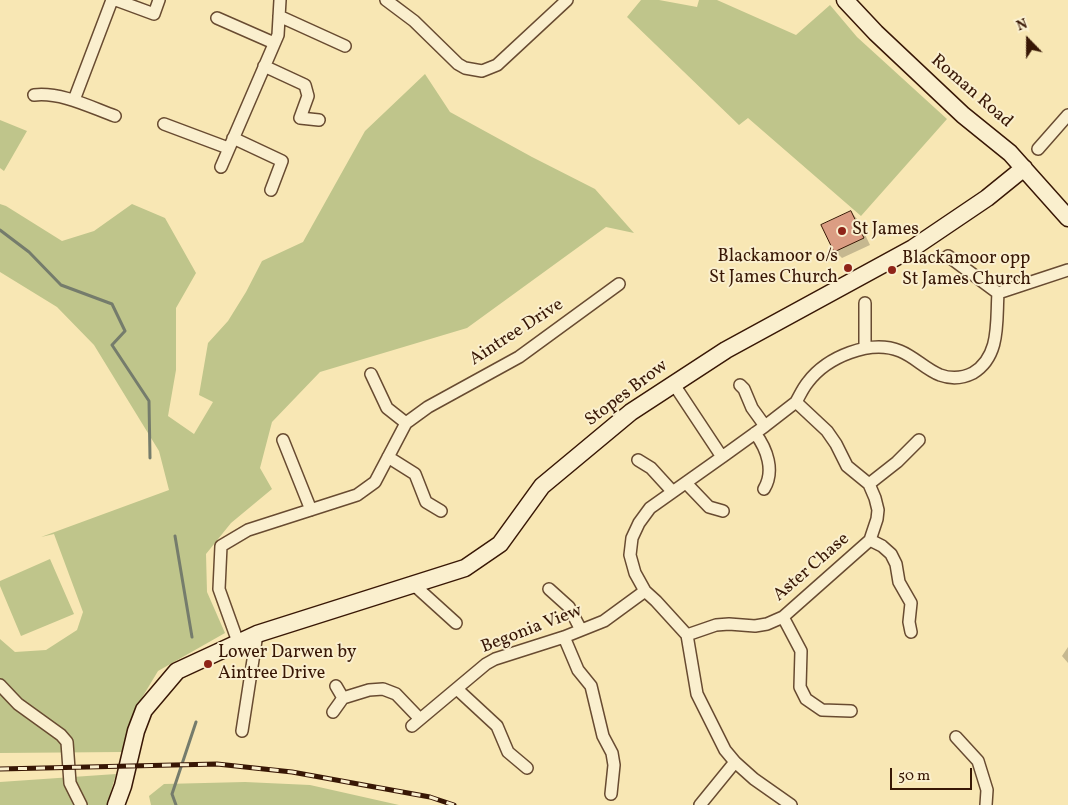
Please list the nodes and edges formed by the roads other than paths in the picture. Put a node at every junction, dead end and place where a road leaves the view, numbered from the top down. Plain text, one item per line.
1 (112, 0) edge
2 (116, 0) edge
3 (159, 0) edge
4 (280, 0) edge
5 (386, 0) edge
6 (567, 0) edge
7 (845, 0) edge
8 (279, 16) junction
9 (217, 18) dead end
10 (274, 43) junction
11 (345, 46) dead end
12 (264, 66) junction
13 (34, 95) dead end
14 (74, 100) junction
15 (1068, 115) edge
16 (115, 116) dead end
17 (319, 120) dead end
18 (164, 124) dead end
19 (231, 143) junction
20 (1038, 149) dead end
21 (221, 167) dead end
22 (1024, 168) junction
23 (271, 190) dead end
24 (1068, 218) edge
25 (948, 256) dead end
26 (1067, 272) edge
27 (619, 284) dead end
28 (998, 293) junction
29 (865, 303) dead end
30 (864, 348) junction
31 (371, 374) dead end
32 (673, 383) junction
33 (740, 385) dead end
34 (796, 402) junction
35 (406, 423) junction
36 (765, 426) junction
37 (755, 433) junction
38 (283, 440) dead end
39 (919, 440) dead end
40 (388, 457) junction
41 (722, 457) junction
42 (638, 460) dead end
43 (686, 483) junction
44 (869, 484) junction
45 (764, 489) dead end
46 (672, 491) junction
47 (311, 510) junction
48 (441, 511) dead end
49 (723, 511) dead end
50 (870, 540) junction
51 (414, 585) junction
52 (549, 589) dead end
53 (645, 591) junction
54 (783, 617) junction
55 (456, 623) dead end
56 (581, 630) junction
57 (911, 632) dead end
58 (257, 634) junction
59 (686, 635) junction
60 (564, 637) junction
61 (238, 642) junction
62 (0, 685) edge
63 (336, 686) dead end
64 (457, 689) junction
65 (343, 698) junction
66 (851, 711) dead end
67 (333, 712) dead end
68 (242, 731) dead end
69 (956, 737) dead end
70 (735, 762) junction
71 (527, 768) dead end
72 (611, 794) dead end
73 (80, 805) edge
74 (116, 805) edge
75 (700, 805) edge
76 (791, 805) edge
77 (986, 805) edge

1 - 14 street
2 - 3 street
4 - 8 street
5 - 6 street
7 - 22 main road, Roman Road
8 - 10 street
8 - 11 street
9 - 10 street
10 - 12 street
12 - 17 street
12 - 19 street
13 - 14 street
14 - 16 street
15 - 20 street
18 - 19 street
19 - 21 street
19 - 23 street
22 - 24 main road, Roman Road
22 - 32 main road, Stopes Brow
25 - 28 street
26 - 28 street
27 - 35 street, Aintree Drive
28 - 30 street
29 - 30 street
30 - 34 street
31 - 35 street
32 - 41 street
32 - 51 main road, Stopes Brow
33 - 36 street
34 - 36 street
34 - 44 street
35 - 40 street, Aintree Drive
36 - 37 street
37 - 41 street
37 - 45 street
38 - 47 street
39 - 44 street
40 - 47 street, Aintree Drive
40 - 48 street
41 - 43 street
42 - 46 street
43 - 46 street
43 - 49 street
44 - 50 street, Aster Chase
46 - 53 street
47 - 61 street, Aintree Drive
50 - 54 street, Aster Chase
50 - 57 street
51 - 55 street
51 - 58 main road, Stopes Brow
52 - 56 street
53 - 56 street, Begonia View
53 - 59 street
54 - 59 street, Aster Chase
54 - 66 street
56 - 60 street, Begonia View
58 - 61 main road, Stopes Brow
58 - 68 street
59 - 70 street
60 - 64 street, Begonia View
60 - 72 street
61 - 74 main road, Stopes Brow
62 - 73 street
63 - 65 street
64 - 65 street, Begonia View
64 - 71 street
65 - 67 street
69 - 77 street
70 - 75 street
70 - 76 street

